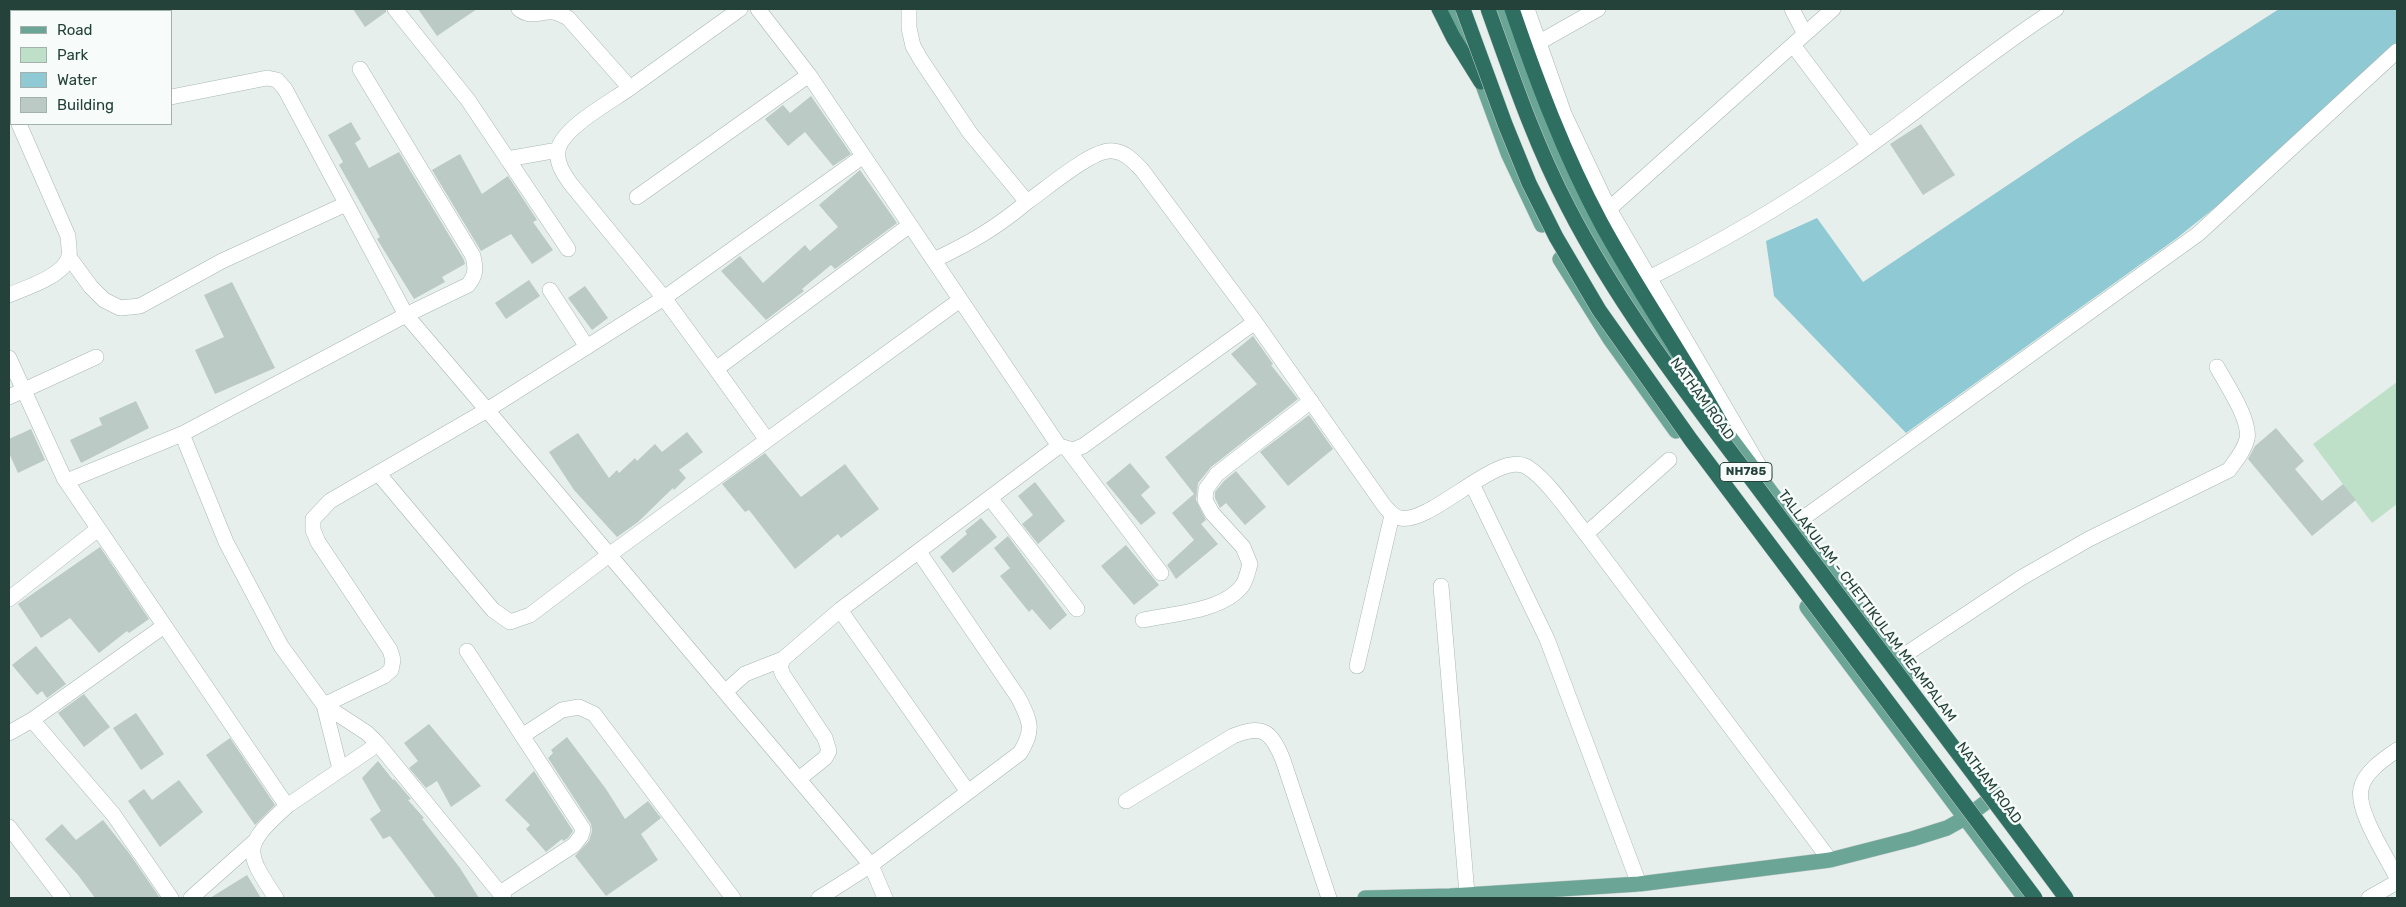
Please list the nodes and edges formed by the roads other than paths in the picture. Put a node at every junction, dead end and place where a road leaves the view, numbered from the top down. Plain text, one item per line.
1 (395, 9) edge
2 (519, 9) edge
3 (740, 9) edge
4 (758, 9) edge
5 (909, 9) edge
6 (1439, 9) edge
7 (1455, 9) edge
8 (1464, 9) edge
9 (1488, 9) edge
10 (1498, 9) edge
11 (1512, 9) edge
12 (1527, 9) edge
13 (1598, 9) edge
14 (1792, 9) edge
15 (1833, 9) edge
16 (2056, 9) edge
17 (1805, 34) junction
18 (1538, 43) junction
19 (1793, 45) junction
20 (2397, 51) edge
21 (360, 69) dead end
22 (808, 75) junction
23 (1481, 82) junction
24 (630, 88) junction
25 (172, 97) edge
26 (19, 125) edge
27 (1869, 146) junction
28 (558, 150) junction
29 (862, 157) junction
30 (507, 159) junction
31 (637, 197) dead end
32 (1027, 202) junction
33 (346, 204) junction
34 (1609, 209) junction
35 (910, 225) junction
36 (568, 249) dead end
37 (69, 257) junction
38 (934, 260) junction
39 (1649, 278) junction
40 (550, 290) dead end
41 (9, 295) edge
42 (664, 298) junction
43 (960, 300) junction
44 (406, 315) junction
45 (1255, 322) junction
46 (587, 347) junction
47 (9, 358) edge
48 (96, 358) dead end
49 (2217, 366) dead end
50 (716, 369) junction
51 (23, 390) junction
52 (9, 397) edge
53 (1311, 401) junction
54 (487, 410) junction
55 (182, 434) junction
56 (1728, 435) junction
57 (767, 440) junction
58 (1064, 448) junction
59 (1669, 460) dead end
60 (378, 473) junction
61 (67, 482) junction
62 (1472, 484) junction
63 (990, 498) junction
64 (1392, 515) junction
65 (1791, 520) junction
66 (98, 529) junction
67 (1586, 534) junction
68 (919, 552) junction
69 (609, 555) junction
70 (1161, 573) dead end
71 (1441, 586) dead end
72 (9, 599) edge
73 (1077, 609) dead end
74 (840, 610) junction
75 (1143, 620) dead end
76 (164, 626) junction
77 (467, 650) dead end
78 (783, 659) junction
79 (1897, 660) junction
80 (1357, 666) dead end
81 (725, 692) junction
82 (324, 705) junction
83 (32, 720) junction
84 (9, 733) edge
85 (522, 736) junction
86 (378, 744) junction
87 (2397, 750) edge
88 (340, 770) junction
89 (799, 779) junction
90 (968, 792) junction
91 (1997, 794) junction
92 (1126, 801) dead end
93 (287, 806) junction
94 (1965, 818) junction
95 (9, 828) edge
96 (254, 842) junction
97 (1830, 860) junction
98 (871, 864) junction
99 (2397, 878) edge
100 (2397, 882) edge
101 (1639, 884) junction
102 (1468, 894) junction
103 (502, 895) edge
104 (63, 898) edge
105 (171, 898) edge
106 (191, 898) edge
107 (276, 898) edge
108 (733, 898) edge
109 (819, 898) edge
110 (885, 898) edge
111 (1329, 898) edge
112 (1365, 898) edge
113 (2025, 898) edge
114 (2034, 898) edge
115 (2066, 898) edge
116 (2074, 898) edge
117 (2369, 898) edge

1 - 30 street
2 - 24 street
3 - 24 street
4 - 22 street
5 - 32 street
6 - 23 highway
7 - 23 main road
8 - 114 highway, NH785, bridge
9 - 115 highway, TALLAKULAM - CHETTIKULAM MEAMPALAM / NH785, bridge
10 - 56 main road, NATHAM ROAD
11 - 56 highway
12 - 18 street
13 - 18 street
14 - 17 street
15 - 17 street
16 - 27 street
17 - 19 street
18 - 34 street
19 - 27 street
19 - 34 street
20 - 65 street
21 - 44 street
22 - 29 street
22 - 31 street
23 - 94 main road
24 - 28 street
25 - 33 street
26 - 37 street
27 - 39 street
28 - 30 street
28 - 42 street
29 - 35 street
29 - 42 street
30 - 36 street
32 - 38 street
32 - 45 street
33 - 37 street
33 - 44 street
34 - 39 street
35 - 38 street
35 - 50 street
37 - 41 street
38 - 43 street
39 - 65 street
40 - 46 street
42 - 46 street
42 - 50 street
43 - 57 street
43 - 58 street
44 - 54 street
44 - 55 street
45 - 53 street
45 - 58 street
46 - 54 street
47 - 51 street
48 - 51 street
49 - 79 street
50 - 57 street
51 - 52 street
51 - 61 street
53 - 64 street
53 - 75 street
54 - 60 street
54 - 69 street
55 - 61 street
55 - 82 street
56 - 65 main road, NATHAM ROAD
57 - 69 street
58 - 63 street
58 - 70 street
59 - 67 street
60 - 69 street
60 - 82 street
61 - 66 street
62 - 64 street
62 - 67 street
62 - 101 street
63 - 68 street
63 - 73 street
64 - 80 street
65 - 79 main road, NATHAM ROAD
66 - 72 street
66 - 76 street
67 - 97 street
68 - 74 street
68 - 90 street
69 - 81 street
71 - 102 street
74 - 78 street
74 - 90 street
76 - 83 street
76 - 93 street
77 - 85 street
78 - 81 street
78 - 89 street
79 - 91 main road, NATHAM ROAD
81 - 89 street
82 - 86 street
82 - 88 street
83 - 84 street
83 - 105 street
85 - 103 street
85 - 108 street
86 - 88 street
86 - 103 street
87 - 99 street
88 - 93 street
89 - 98 street
90 - 98 street
91 - 94 main road
91 - 116 main road, NATHAM ROAD
92 - 111 street
93 - 96 street
94 - 97 main road
94 - 113 main road
95 - 104 street
96 - 106 street
96 - 107 street
97 - 101 main road
98 - 109 street
98 - 110 street
100 - 117 street
101 - 102 main road
102 - 112 main road

